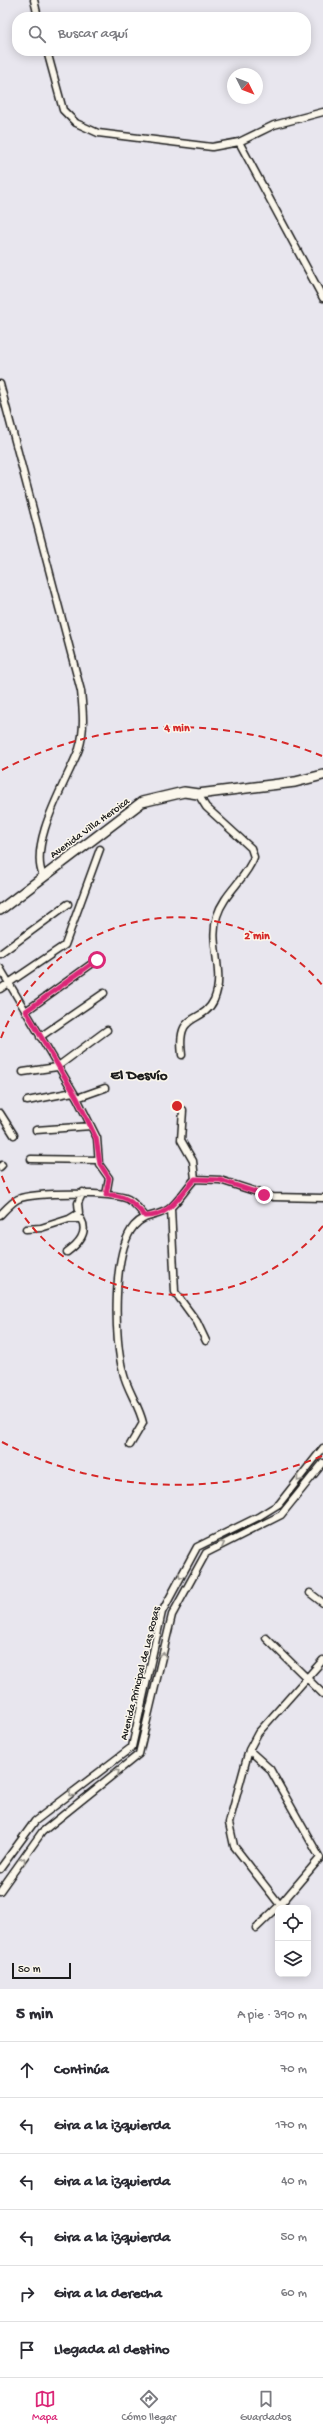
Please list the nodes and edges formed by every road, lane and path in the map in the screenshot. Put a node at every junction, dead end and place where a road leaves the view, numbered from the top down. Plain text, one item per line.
1 (34, 0) edge
2 (37, 12) edge
3 (48, 56) edge
4 (323, 112) edge
5 (239, 142) junction
6 (323, 298) edge
7 (0, 384) edge
8 (323, 775) edge
9 (198, 794) junction
10 (100, 849) dead end
11 (43, 876) junction
12 (68, 904) dead end
13 (0, 910) edge
14 (0, 954) edge
15 (97, 960) dead end
16 (0, 968) edge
17 (10, 983) junction
18 (0, 989) edge
19 (104, 993) dead end
20 (26, 1011) junction
21 (107, 1030) dead end
22 (40, 1037) junction
23 (182, 1055) dead end
24 (56, 1067) junction
25 (22, 1072) dead end
26 (105, 1088) dead end
27 (73, 1092) junction
28 (77, 1098) junction
29 (27, 1101) dead end
30 (183, 1110) dead end
31 (0, 1113) edge
32 (91, 1126) junction
33 (36, 1130) dead end
34 (14, 1135) dead end
35 (32, 1159) dead end
36 (98, 1160) junction
37 (195, 1179) junction
38 (83, 1192) junction
39 (106, 1195) junction
40 (323, 1198) edge
41 (170, 1208) junction
42 (0, 1215) edge
43 (145, 1216) junction
44 (69, 1219) junction
45 (26, 1229) dead end
46 (67, 1252) dead end
47 (206, 1341) dead end
48 (130, 1445) dead end
49 (323, 1448) edge
50 (323, 1463) edge
51 (310, 1593) dead end
52 (323, 1603) edge
53 (266, 1638) dead end
54 (323, 1660) edge
55 (307, 1678) junction
56 (323, 1694) edge
57 (249, 1750) junction
58 (0, 1869) edge
59 (0, 1891) edge
60 (280, 1905) joint
61 (275, 1910) edge
62 (256, 1928) dead end

1 - 2 street
3 - 5 street
4 - 5 street
5 - 6 street
7 - 11 street
8 - 9 main road, Avenida Villa Heroica
9 - 11 main road, Avenida Villa Heroica
9 - 23 street
10 - 17 street
11 - 13 main road, Avenida Villa Heroica
12 - 14 street
15 - 20 street
16 - 17 street
17 - 18 street
17 - 20 street
19 - 22 street
20 - 22 street
21 - 24 street
22 - 24 street
24 - 25 street
24 - 27 street
26 - 28 street
27 - 28 street
27 - 29 street
28 - 32 street
30 - 37 street
31 - 34 street
32 - 33 street
32 - 36 street
35 - 36 street
36 - 39 street
37 - 40 street
37 - 41 street
38 - 39 street
38 - 42 street
38 - 44 street
39 - 43 street
41 - 43 street
41 - 47 street
43 - 48 street
44 - 45 street
44 - 46 street
49 -> 58 street, Avenida Principal de Las Rosas
59 -> 50 street
51 - 52 street
53 - 55 street
54 - 55 street
55 - 56 street
55 - 57 street
57 - 60 street
57 - 60 street
61 - 62 street

